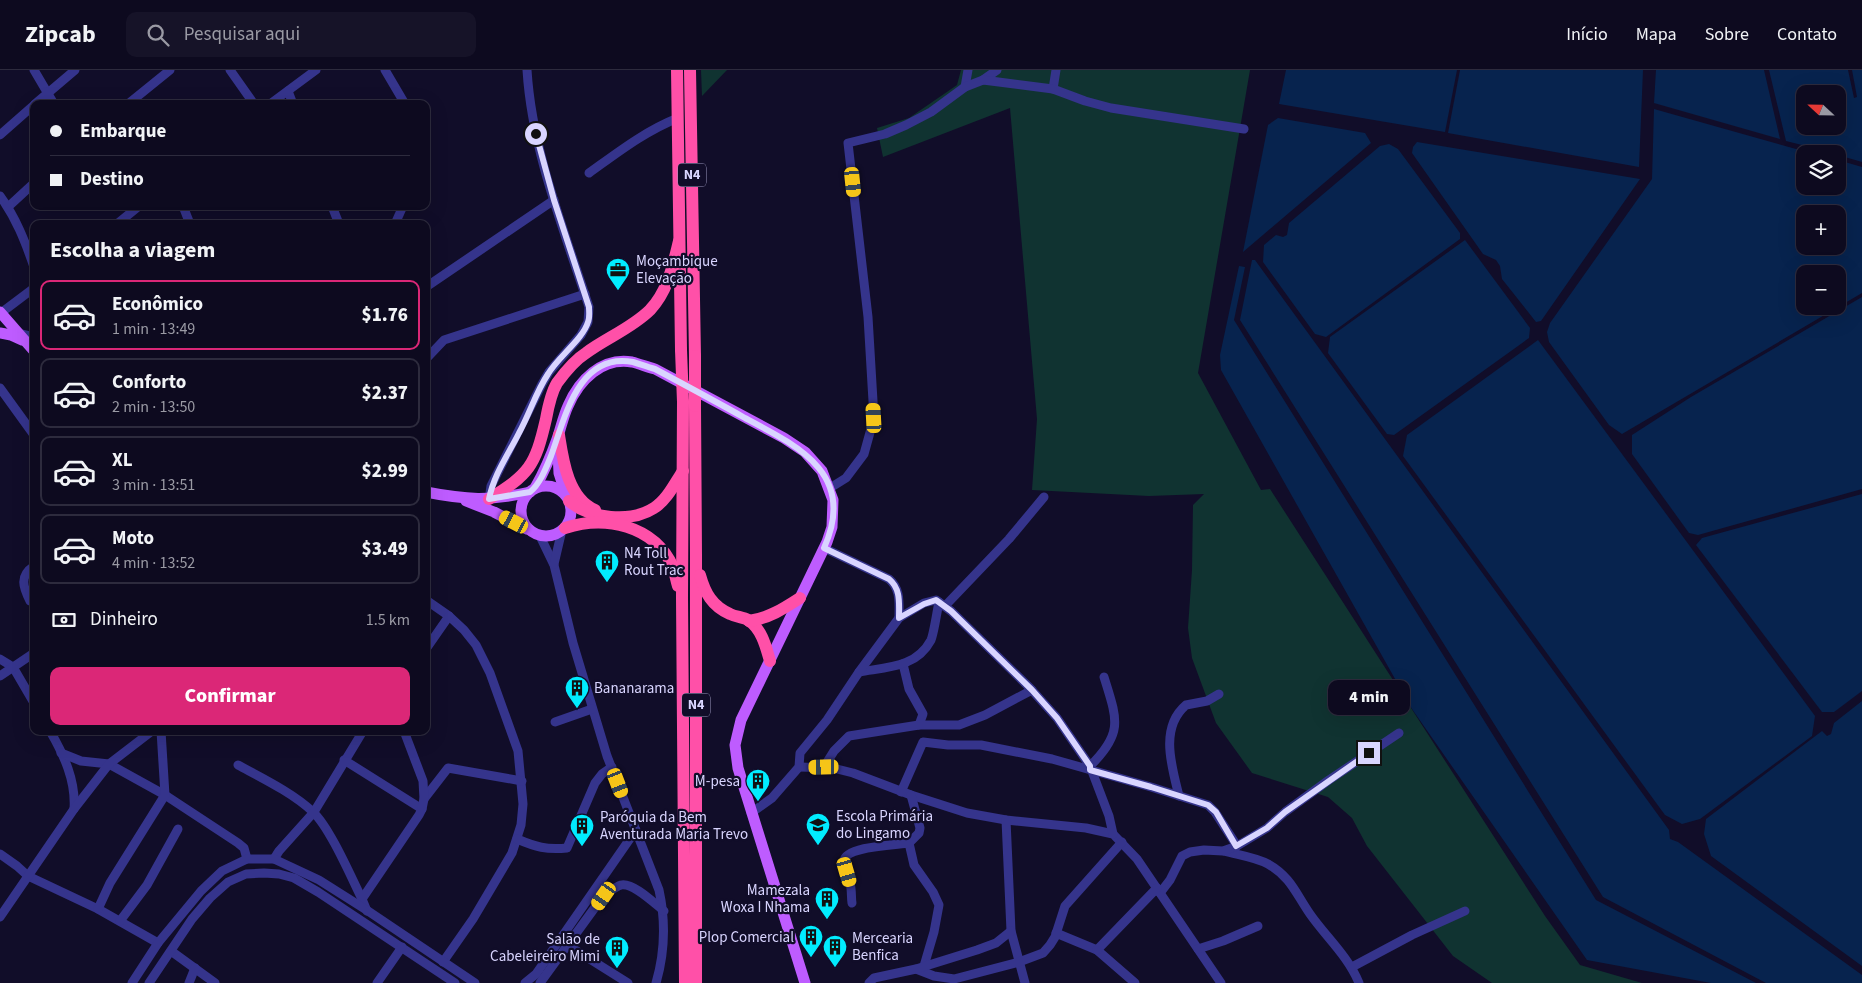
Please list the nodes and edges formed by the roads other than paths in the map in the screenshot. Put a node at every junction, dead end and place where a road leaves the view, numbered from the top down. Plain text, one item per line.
1 (34, 70) edge
2 (75, 70) edge
3 (170, 70) edge
4 (230, 70) edge
5 (316, 70) edge
6 (385, 70) edge
7 (527, 70) edge
8 (678, 70) edge
9 (690, 70) edge
10 (968, 70) edge
11 (997, 70) edge
12 (1056, 70) edge
13 (983, 80) junction
14 (965, 87) junction
15 (1053, 89) junction
16 (288, 91) junction
17 (47, 92) junction
18 (38, 100) edge
19 (52, 100) edge
20 (133, 100) edge
21 (251, 100) edge
22 (276, 100) edge
23 (291, 100) edge
24 (403, 100) edge
25 (30, 107) edge
26 (678, 118) junction
27 (4, 126) edge
28 (1244, 129) dead end
29 (0, 135) edge
30 (589, 174) dead end
31 (30, 187) edge
32 (0, 196) edge
33 (554, 200) junction
34 (8, 207) junction
35 (134, 210) edge
36 (121, 220) edge
37 (679, 241) junction
38 (30, 255) edge
39 (430, 284) edge
40 (30, 291) edge
41 (585, 294) junction
42 (0, 313) edge
43 (0, 333) edge
44 (25, 337) edge
45 (430, 355) edge
46 (0, 388) edge
47 (689, 404) junction
48 (30, 429) edge
49 (559, 435) junction
50 (683, 471) junction
51 (830, 488) junction
52 (532, 490) junction
53 (430, 493) edge
54 (1044, 497) dead end
55 (459, 498) junction
56 (568, 498) junction
57 (489, 499) junction
58 (494, 512) junction
59 (610, 517) junction
60 (564, 529) junction
61 (535, 533) junction
62 (824, 548) junction
63 (696, 554) junction
64 (554, 565) junction
65 (30, 568) edge
66 (682, 598) junction
67 (800, 598) junction
68 (30, 601) dead end
69 (430, 603) edge
70 (942, 604) junction
71 (449, 616) junction
72 (899, 618) junction
73 (749, 621) junction
74 (430, 643) edge
75 (30, 656) edge
76 (0, 659) edge
77 (770, 661) junction
78 (903, 664) junction
79 (13, 667) junction
80 (859, 672) junction
81 (0, 676) edge
82 (1104, 677) dead end
83 (1032, 690) junction
84 (1219, 694) dead end
85 (30, 696) edge
86 (592, 709) junction
87 (555, 722) dead end
88 (919, 725) junction
89 (1399, 733) dead end
90 (52, 735) edge
91 (147, 735) edge
92 (161, 735) edge
93 (360, 735) edge
94 (406, 735) edge
95 (61, 753) junction
96 (344, 760) junction
97 (109, 764) junction
98 (238, 765) dead end
99 (612, 767) junction
100 (799, 767) junction
101 (824, 767) junction
102 (1090, 768) junction
103 (522, 781) junction
104 (902, 792) junction
105 (165, 795) junction
106 (911, 795) junction
107 (1179, 796) junction
108 (424, 798) junction
109 (74, 809) junction
110 (422, 809) junction
111 (314, 812) junction
112 (751, 813) junction
113 (1006, 820) junction
114 (178, 829) dead end
115 (636, 830) junction
116 (1114, 834) junction
117 (517, 839) junction
118 (1122, 842) junction
119 (909, 843) junction
120 (1236, 846) junction
121 (1224, 851) junction
122 (0, 854) edge
123 (247, 859) junction
124 (274, 859) junction
125 (28, 876) junction
126 (1158, 890) junction
127 (362, 899) junction
128 (852, 903) dead end
129 (98, 909) junction
130 (368, 911) junction
131 (664, 911) junction
132 (1465, 911) dead end
133 (0, 917) edge
134 (120, 921) junction
135 (1258, 926) dead end
136 (1011, 931) junction
137 (1056, 932) junction
138 (158, 943) junction
139 (569, 946) junction
140 (402, 947) junction
141 (1198, 949) junction
142 (1097, 950) junction
143 (172, 951) junction
144 (442, 962) junction
145 (1018, 962) junction
146 (1352, 967) junction
147 (195, 968) junction
148 (920, 968) junction
149 (132, 983) edge
150 (149, 983) edge
151 (189, 983) edge
152 (215, 983) edge
153 (377, 983) edge
154 (455, 983) edge
155 (474, 983) edge
156 (524, 983) edge
157 (540, 983) edge
158 (628, 983) edge
159 (656, 983) edge
160 (685, 983) edge
161 (696, 983) edge
162 (805, 983) edge
163 (869, 983) edge
164 (1025, 983) edge
165 (1135, 983) edge
166 (1221, 983) edge
167 (1358, 983) edge

1 - 17 street
2 - 17 street
3 - 20 street
4 - 21 street
5 - 16 street
6 - 24 street
7 - 33 street
8 - 26 highway, N4
9 - 47 highway, N4, bridge
10 - 14 street
11 - 13 street
12 - 15 street
13 - 14 street
13 - 15 street
14 - 51 street
15 - 28 street
16 - 22 street
16 - 23 street
17 - 18 street
17 - 19 street
25 - 27 street
26 - 30 street
26 - 37 highway, N4
27 - 29 street
31 - 34 street
32 - 34 street
33 - 39 street
33 - 41 street
34 - 38 street
35 - 36 street
37 - 47 highway, N4, bridge
37 - 57 highway
40 - 42 street
41 - 45 street
41 - 57 street
42 - 44 main road
43 - 44 main road
46 - 48 street
47 - 50 highway, N4
47 - 63 highway, N4
49 - 51 main road
49 - 52 main road
49 - 56 main road
49 - 59 highway
50 - 59 highway
50 - 66 highway, N4
51 - 62 main road
52 - 56 main road
52 - 57 main road
52 - 61 main road
53 - 55 main road
54 - 70 street
55 - 57 main road
55 - 58 main road
56 - 59 highway
56 - 60 main road
57 - 58 street
58 - 61 main road
60 - 61 main road
60 - 64 street
60 - 66 highway
61 - 64 street
62 - 67 main road
62 - 72 street
63 - 73 highway
63 - 161 highway, N4
64 - 86 street
65 - 68 street
66 - 160 highway, N4
67 - 73 highway
67 - 77 main road
69 - 71 street
70 - 72 street
70 - 78 street
70 - 83 street
71 - 74 street
71 - 103 street
72 - 80 street
73 - 77 highway
75 - 79 street
76 - 79 street
77 - 112 main road
78 - 80 street
78 - 88 street
79 - 81 street
79 - 85 street
80 - 100 street
82 - 102 street
83 - 88 street
83 - 102 street
84 - 107 street
86 - 87 street
86 - 99 street
88 - 101 street
89 - 120 street
90 - 95 street
91 - 97 street
92 - 105 street
93 - 96 street
94 - 108 street
95 - 97 street
95 - 109 street
96 - 110 street
96 - 111 street
97 - 105 street
97 - 109 street
98 - 111 street
99 - 115 street
99 - 117 street
100 - 101 street
100 - 112 street
101 - 104 street
102 - 104 street
102 - 107 street
102 - 116 street
103 - 108 street
103 - 117 street
104 - 106 street
105 - 123 street
105 - 129 street
106 - 113 street
106 - 119 street
107 - 120 street
108 - 110 street
109 - 125 street
110 - 127 street
111 - 124 street
111 - 127 street
112 - 162 main road
113 - 116 street
113 - 136 street
114 - 134 street
115 - 131 street
115 - 156 street
116 - 118 street
117 - 144 street
118 - 126 street
118 - 137 street
119 - 128 street
119 - 148 street
120 - 121 street
121 - 126 street
121 - 146 street
122 - 125 street
123 - 124 street
123 - 138 street
124 - 130 street
125 - 129 street
125 - 133 street
126 - 141 street
126 - 142 street
127 - 130 street
129 - 134 street
130 - 144 street
131 - 139 street
131 - 159 street
132 - 146 street
134 - 138 street
135 - 141 street
136 - 145 street
136 - 148 street
137 - 142 street
137 - 145 street
138 - 149 street
139 - 157 street
139 - 158 street
140 - 143 street
140 - 153 street
140 - 154 street
141 - 166 street
142 - 165 street
143 - 147 street
143 - 150 street
144 - 155 street
145 - 148 street
145 - 164 street
146 - 167 street
147 - 151 street
147 - 152 street
148 - 163 street

